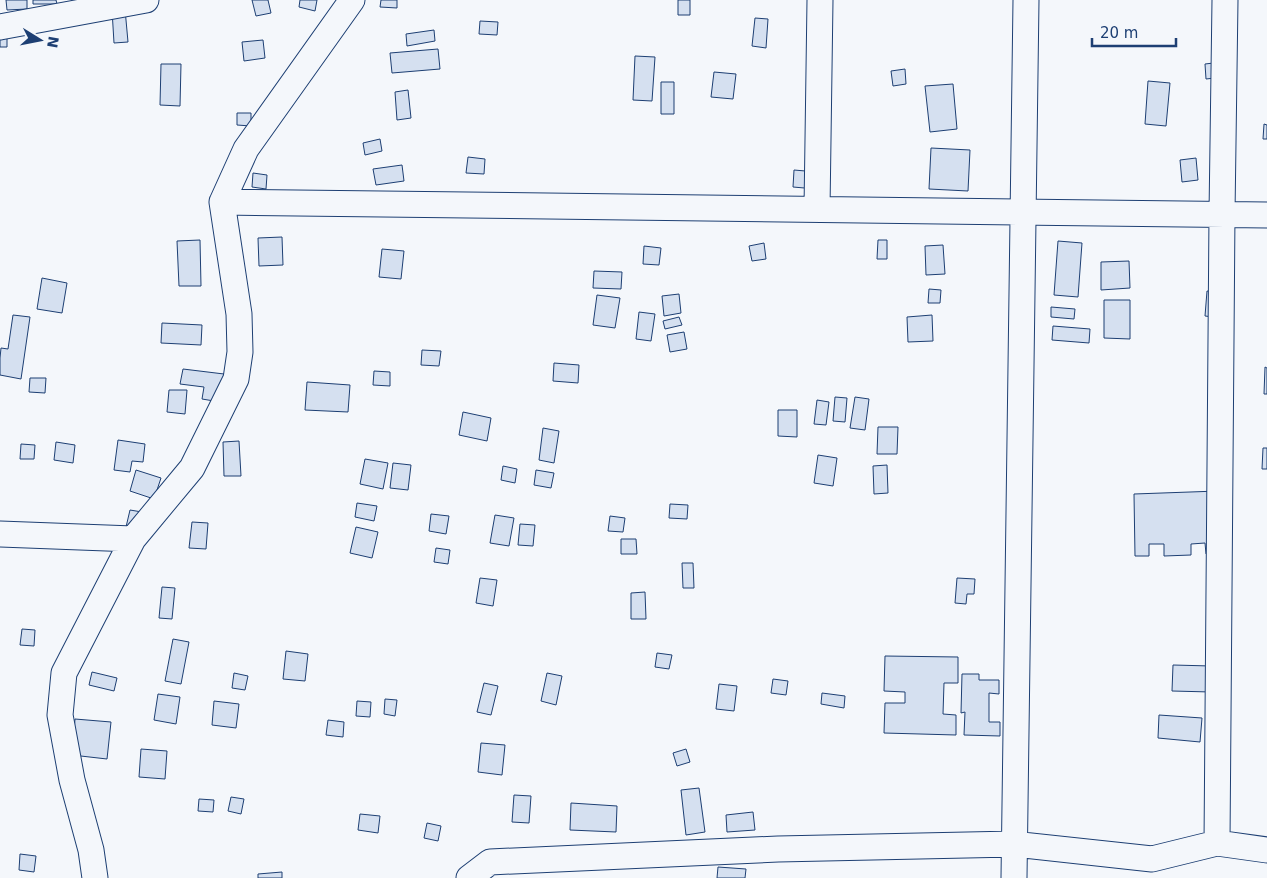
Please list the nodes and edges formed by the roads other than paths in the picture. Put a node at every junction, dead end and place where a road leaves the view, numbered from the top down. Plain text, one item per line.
1 (146, 0) edge
2 (352, 0) edge
3 (820, 0) edge
4 (1026, 0) edge
5 (1225, 0) edge
6 (99, 4) edge
7 (0, 27) edge
8 (222, 202) junction
9 (818, 209) junction
10 (1023, 212) junction
11 (1222, 214) junction
12 (1267, 215) edge
13 (0, 534) edge
14 (133, 539) junction
15 (1217, 843) junction
16 (1014, 844) junction
17 (1267, 850) edge
18 (95, 878) edge
19 (469, 878) edge
20 (1014, 878) edge

1 - 6 street
2 - 8 street
3 - 9 street
4 - 10 street
5 - 11 street
6 - 7 street
8 - 9 street
8 - 14 street
9 - 10 street
10 - 11 street
10 - 16 street
11 - 12 street
11 - 15 street
13 - 14 street
14 - 18 street
15 - 16 street
15 - 17 street
16 - 19 street
16 - 20 street

